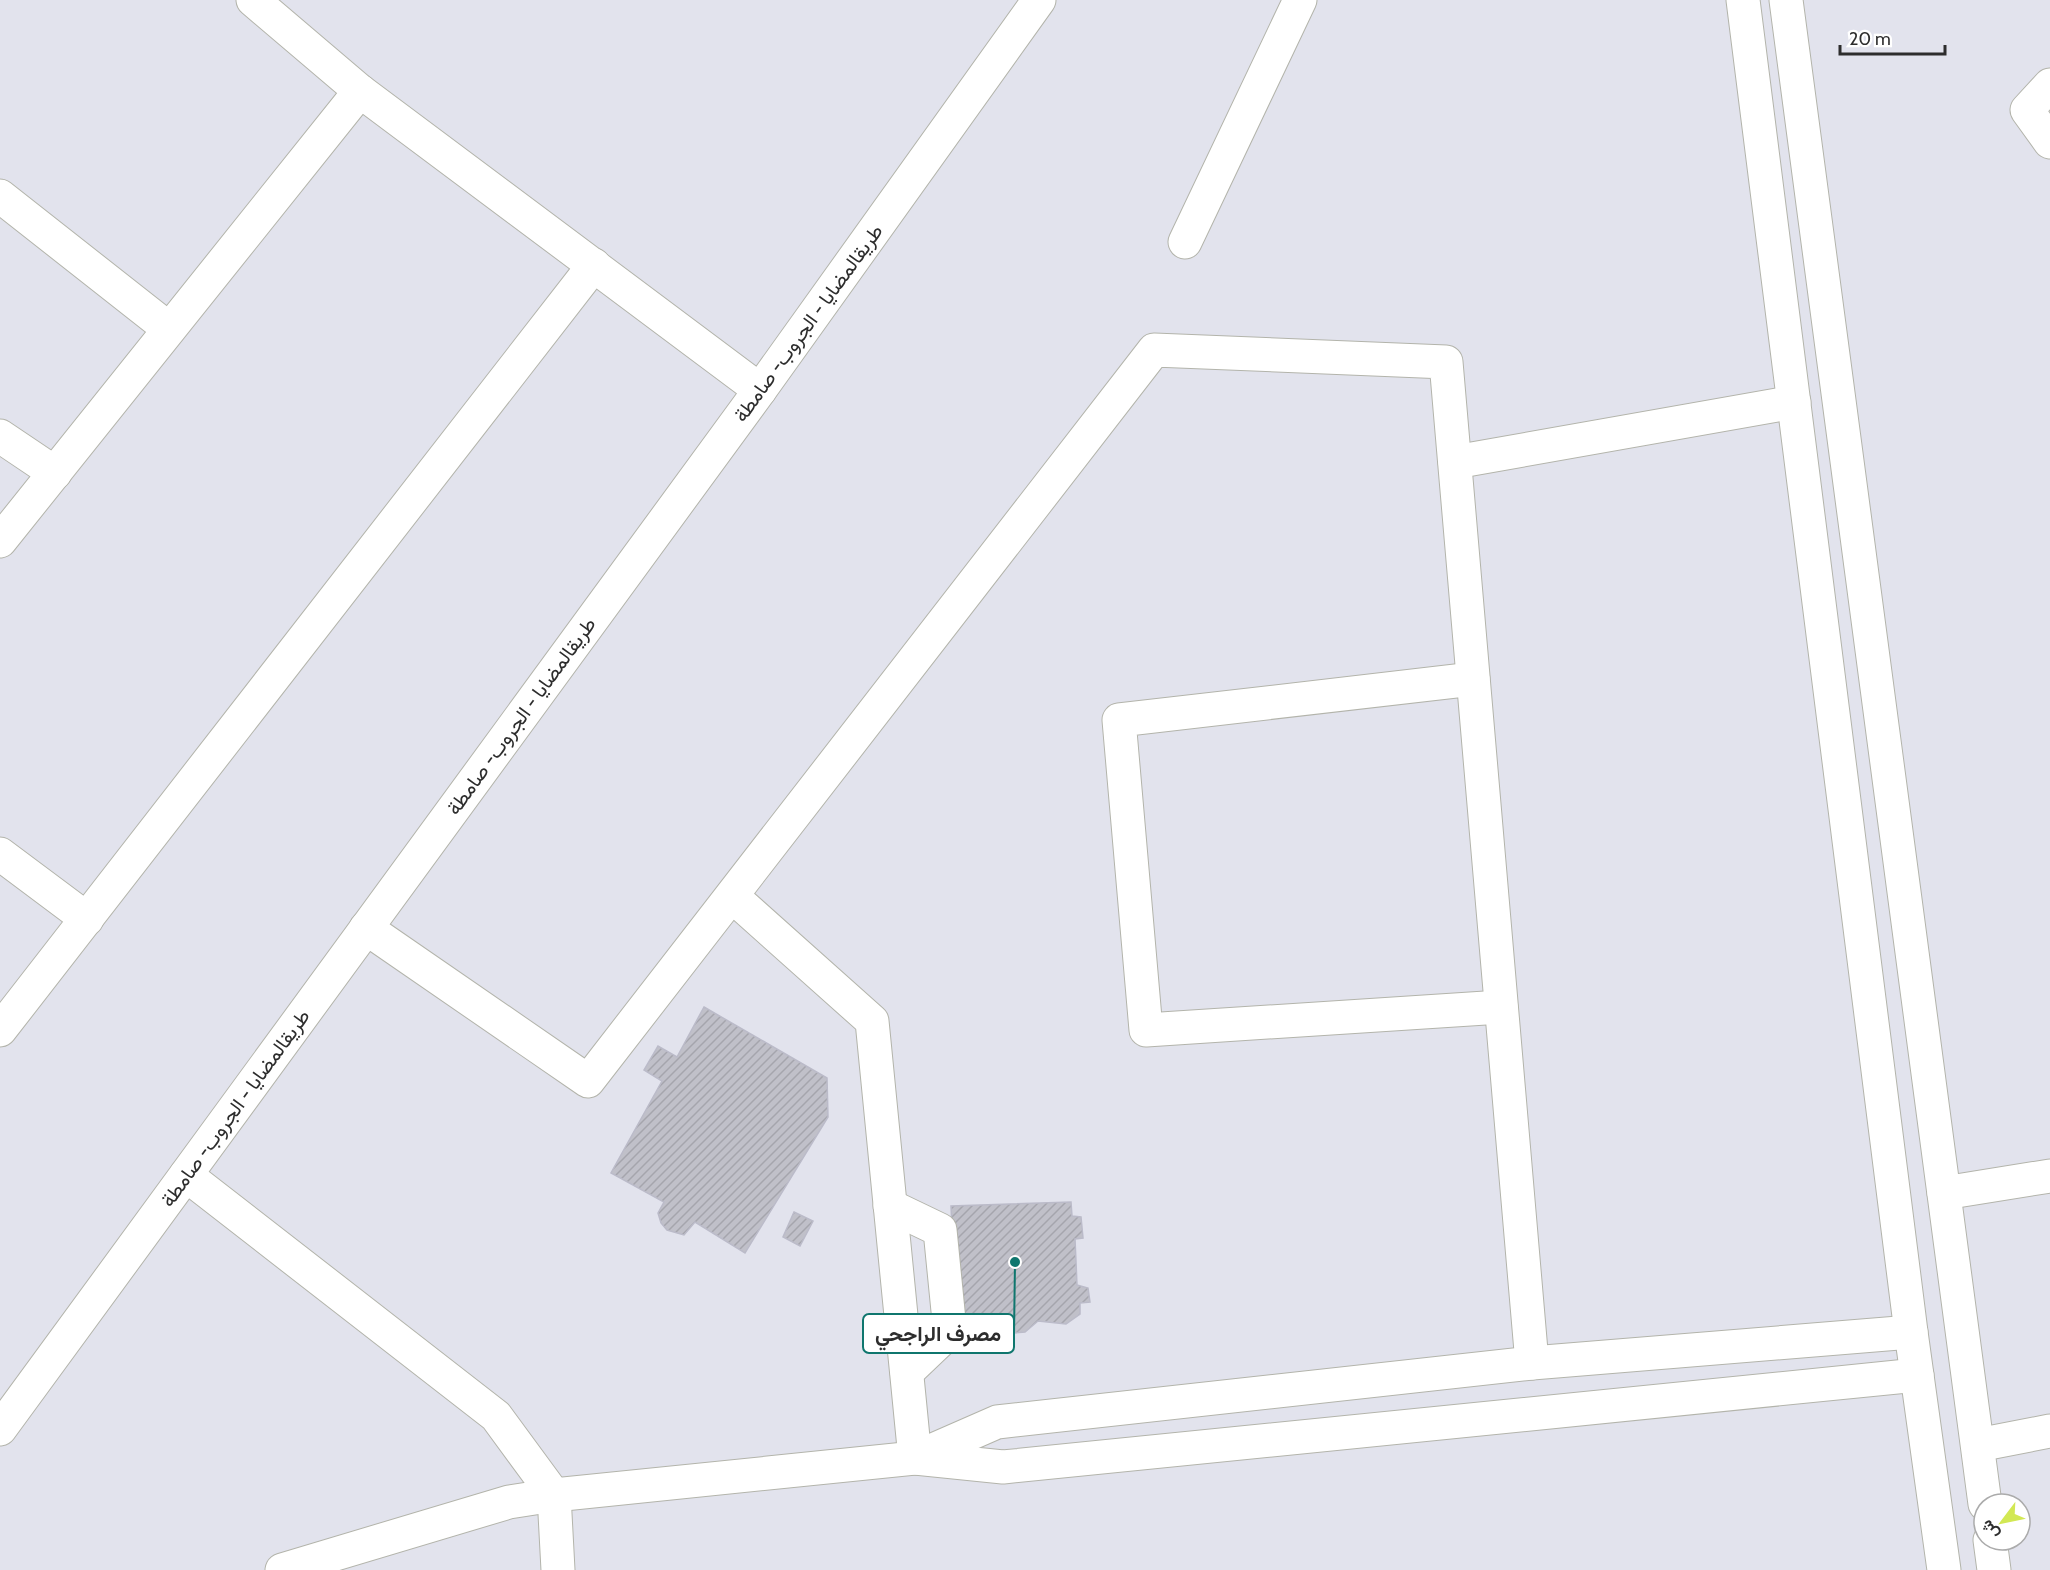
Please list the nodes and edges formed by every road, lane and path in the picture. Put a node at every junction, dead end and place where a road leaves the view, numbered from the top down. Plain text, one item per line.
1 (254, 0) edge
2 (1039, 0) edge
3 (1300, 0) edge
4 (1743, 0) edge
5 (1786, 0) edge
6 (2050, 85) edge
7 (360, 91) junction
8 (2050, 142) edge
9 (0, 196) edge
10 (1185, 242) dead end
11 (594, 265) junction
12 (169, 329) junction
13 (760, 390) junction
14 (1794, 402) junction
15 (0, 436) edge
16 (1455, 462) junction
17 (55, 473) junction
18 (0, 541) edge
19 (1473, 679) junction
20 (0, 854) edge
21 (732, 896) junction
22 (87, 919) junction
23 (366, 928) junction
24 (1501, 1007) junction
25 (0, 1030) edge
26 (186, 1175) junction
27 (2050, 1176) edge
28 (1944, 1192) junction
29 (890, 1206) junction
30 (1911, 1332) junction
31 (1802, 1343) junction
32 (1532, 1363) junction
33 (907, 1372) junction
34 (1917, 1375) junction
35 (1808, 1386) junction
36 (0, 1429) edge
37 (2050, 1431) edge
38 (1977, 1445) junction
39 (915, 1458) junction
40 (1983, 1492) edge
41 (554, 1495) junction
42 (1992, 1552) edge
43 (282, 1570) edge
44 (558, 1570) edge
45 (1944, 1570) edge
46 (1994, 1570) edge

1 - 7 street
2 - 13 street, طريقالمضايا - الجروب- صامطة
3 - 10 street
4 - 14 street
5 - 28 street
6 - 8 street
7 - 11 street
7 - 12 street
9 - 12 street
11 - 13 street
11 - 22 street
12 - 17 street
13 - 23 street, طريقالمضايا - الجروب- صامطة
14 - 16 street
14 - 30 street
15 - 17 street
16 - 19 street
16 - 21 street
17 - 18 street
19 - 24 street
19 - 24 street
20 - 22 street
21 - 23 street
21 - 29 street
22 - 25 street
23 - 26 street, طريقالمضايا - الجروب- صامطة
24 - 32 street
26 - 36 street, طريقالمضايا - الجروب- صامطة
26 - 41 street
27 - 28 street
28 - 38 street
29 - 33 street
29 - 33 street
30 - 31 street
30 - 34 street
31 - 32 street
31 - 35 street
32 - 39 street
33 - 39 street
34 - 35 street
34 - 45 street
35 - 39 street
37 - 38 street
38 - 40 street
39 - 41 street
41 - 43 street
41 - 44 street
42 - 46 street

